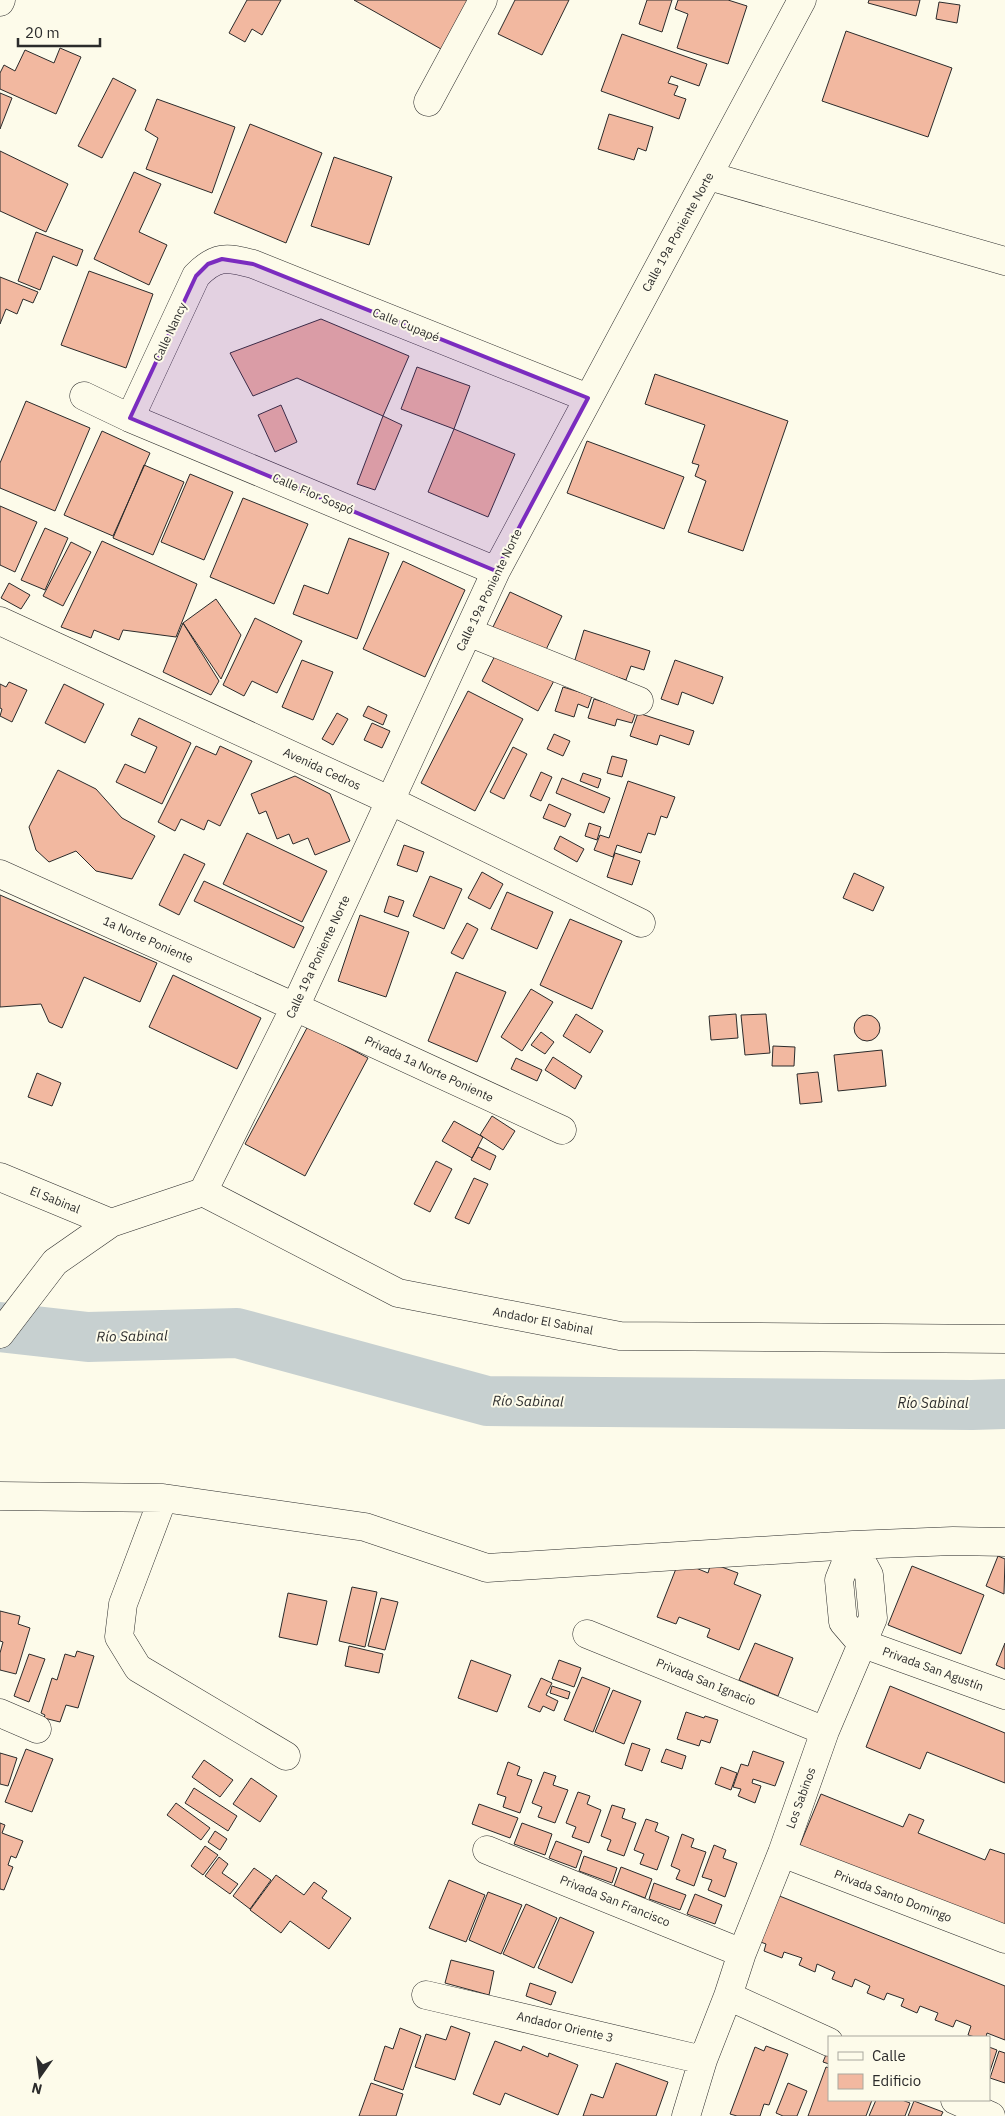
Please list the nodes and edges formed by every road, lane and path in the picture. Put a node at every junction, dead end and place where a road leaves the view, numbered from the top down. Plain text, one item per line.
1 (484, 0) edge
2 (802, 0) edge
3 (428, 102) dead end
4 (709, 176) junction
5 (222, 259) joint
6 (1005, 261) edge
7 (84, 396) dead end
8 (588, 398) junction
9 (130, 418) junction
10 (496, 571) junction
11 (0, 621) edge
12 (468, 632) junction
13 (639, 701) dead end
14 (389, 800) junction
15 (0, 874) edge
16 (641, 923) dead end
17 (295, 1007) junction
18 (562, 1130) dead end
19 (0, 1177) edge
20 (203, 1192) junction
21 (111, 1223) junction
22 (0, 1334) edge
23 (1005, 1339) edge
24 (0, 1496) edge
25 (163, 1498) junction
26 (1005, 1542) edge
27 (853, 1545) junction
28 (587, 1634) dead end
29 (861, 1643) junction
30 (1005, 1695) edge
31 (0, 1713) edge
32 (37, 1729) dead end
33 (825, 1730) junction
34 (286, 1756) dead end
35 (487, 1850) dead end
36 (782, 1853) junction
37 (1005, 1939) edge
38 (742, 1953) junction
39 (426, 1995) dead end
40 (728, 1996) junction
41 (828, 2042) edge
42 (703, 2060) junction
43 (957, 2101) edge
44 (686, 2116) edge
45 (991, 2116) edge

1 - 3 street
2 - 4 street, Calle 19a Poniente Norte
4 - 6 street
4 - 8 street, Calle 19a Poniente Norte
5 - 8 street, Calle Cupapé
5 - 9 street, Calle Nancy
7 - 9 street, Calle Flor Sospó
8 - 10 street, Calle 19a Poniente Norte
9 - 10 street, Calle Flor Sospó
10 - 12 street, Calle 19a Poniente Norte
11 - 14 street, Avenida Cedros
12 - 13 street
12 - 14 street, Calle 19a Poniente Norte
14 - 16 street, Avenida Cedros
14 - 17 street, Calle 19a Poniente Norte
15 - 17 street, 1a Norte Poniente
17 - 18 street, Privada 1a Norte Poniente
17 - 20 street, Calle 19a Poniente Norte
19 - 21 street, El Sabinal
20 - 21 street
20 - 23 street, Andador El Sabinal
21 - 22 street
24 - 25 street
25 - 27 street
25 - 34 street
26 - 27 street
27 - 29 street, Los Sabinos
28 - 33 street, Privada San Ignacio
29 - 30 street, Privada San Agustín
29 - 33 street, Los Sabinos
31 - 32 street
33 - 36 street, Los Sabinos
35 - 38 street, Privada San Francisco
36 - 37 street, Privada Santo Domingo
36 - 38 street, Los Sabinos
38 - 40 street, Los Sabinos
39 - 42 street, Andador Oriente 3
40 - 41 street
40 - 42 street, Los Sabinos
42 - 44 street, Los Sabinos
43 - 45 street

